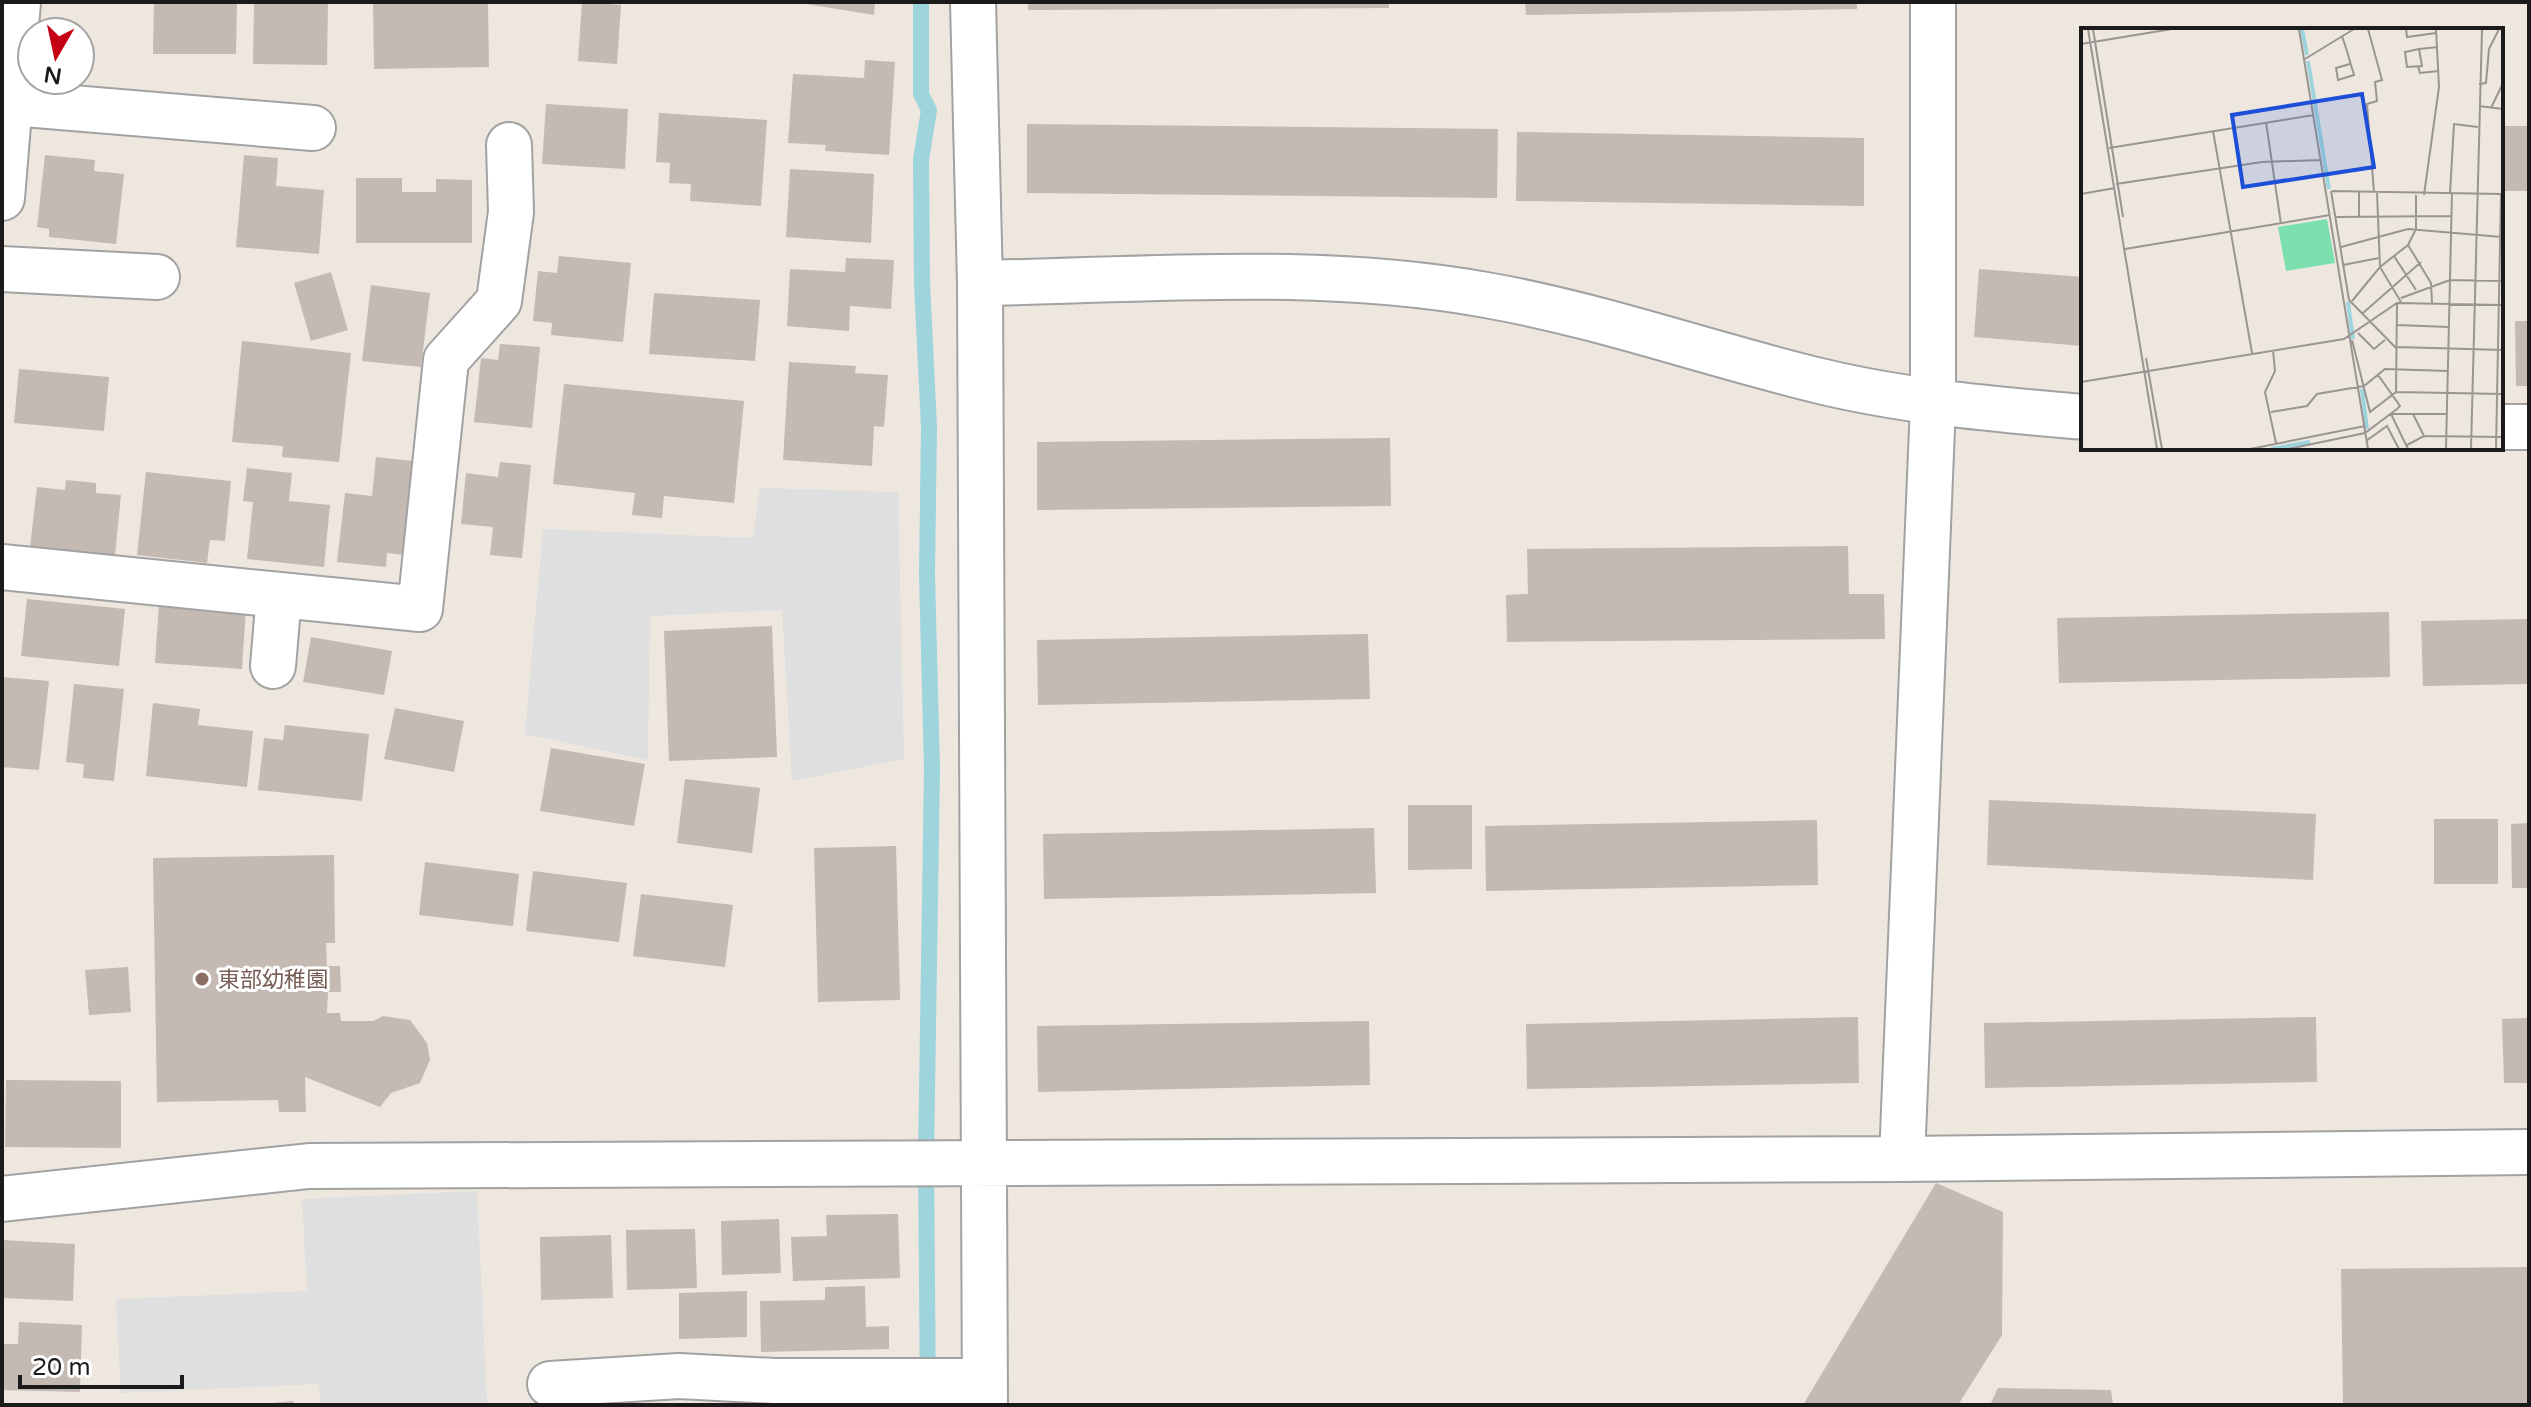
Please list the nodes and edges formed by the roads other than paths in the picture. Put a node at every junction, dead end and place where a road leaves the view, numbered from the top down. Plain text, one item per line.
1 (18, 2) edge
2 (973, 2) edge
3 (1933, 2) edge
4 (9, 95) edge
5 (313, 128) dead end
6 (509, 145) dead end
7 (2, 198) edge
8 (2, 269) edge
9 (157, 277) dead end
10 (980, 283) junction
11 (1933, 404) junction
12 (2081, 417) edge
13 (2503, 427) edge
14 (2529, 427) edge
15 (2, 567) edge
16 (279, 595) junction
17 (273, 666) dead end
18 (2529, 1152) edge
19 (1902, 1159) junction
20 (981, 1162) junction
21 (2, 1199) edge
22 (550, 1384) dead end
23 (677, 1390) edge
24 (984, 1393) edge

1 - 4 street
2 - 10 street
3 - 11 street
4 - 5 street
4 - 7 street
6 - 16 street
8 - 9 street
10 - 11 street
10 - 20 street
11 - 12 street
11 - 19 street
13 - 14 street
15 - 16 street
16 - 17 street
18 - 19 street
19 - 20 street
20 - 21 street
20 - 24 street
22 - 23 street
23 - 24 street

